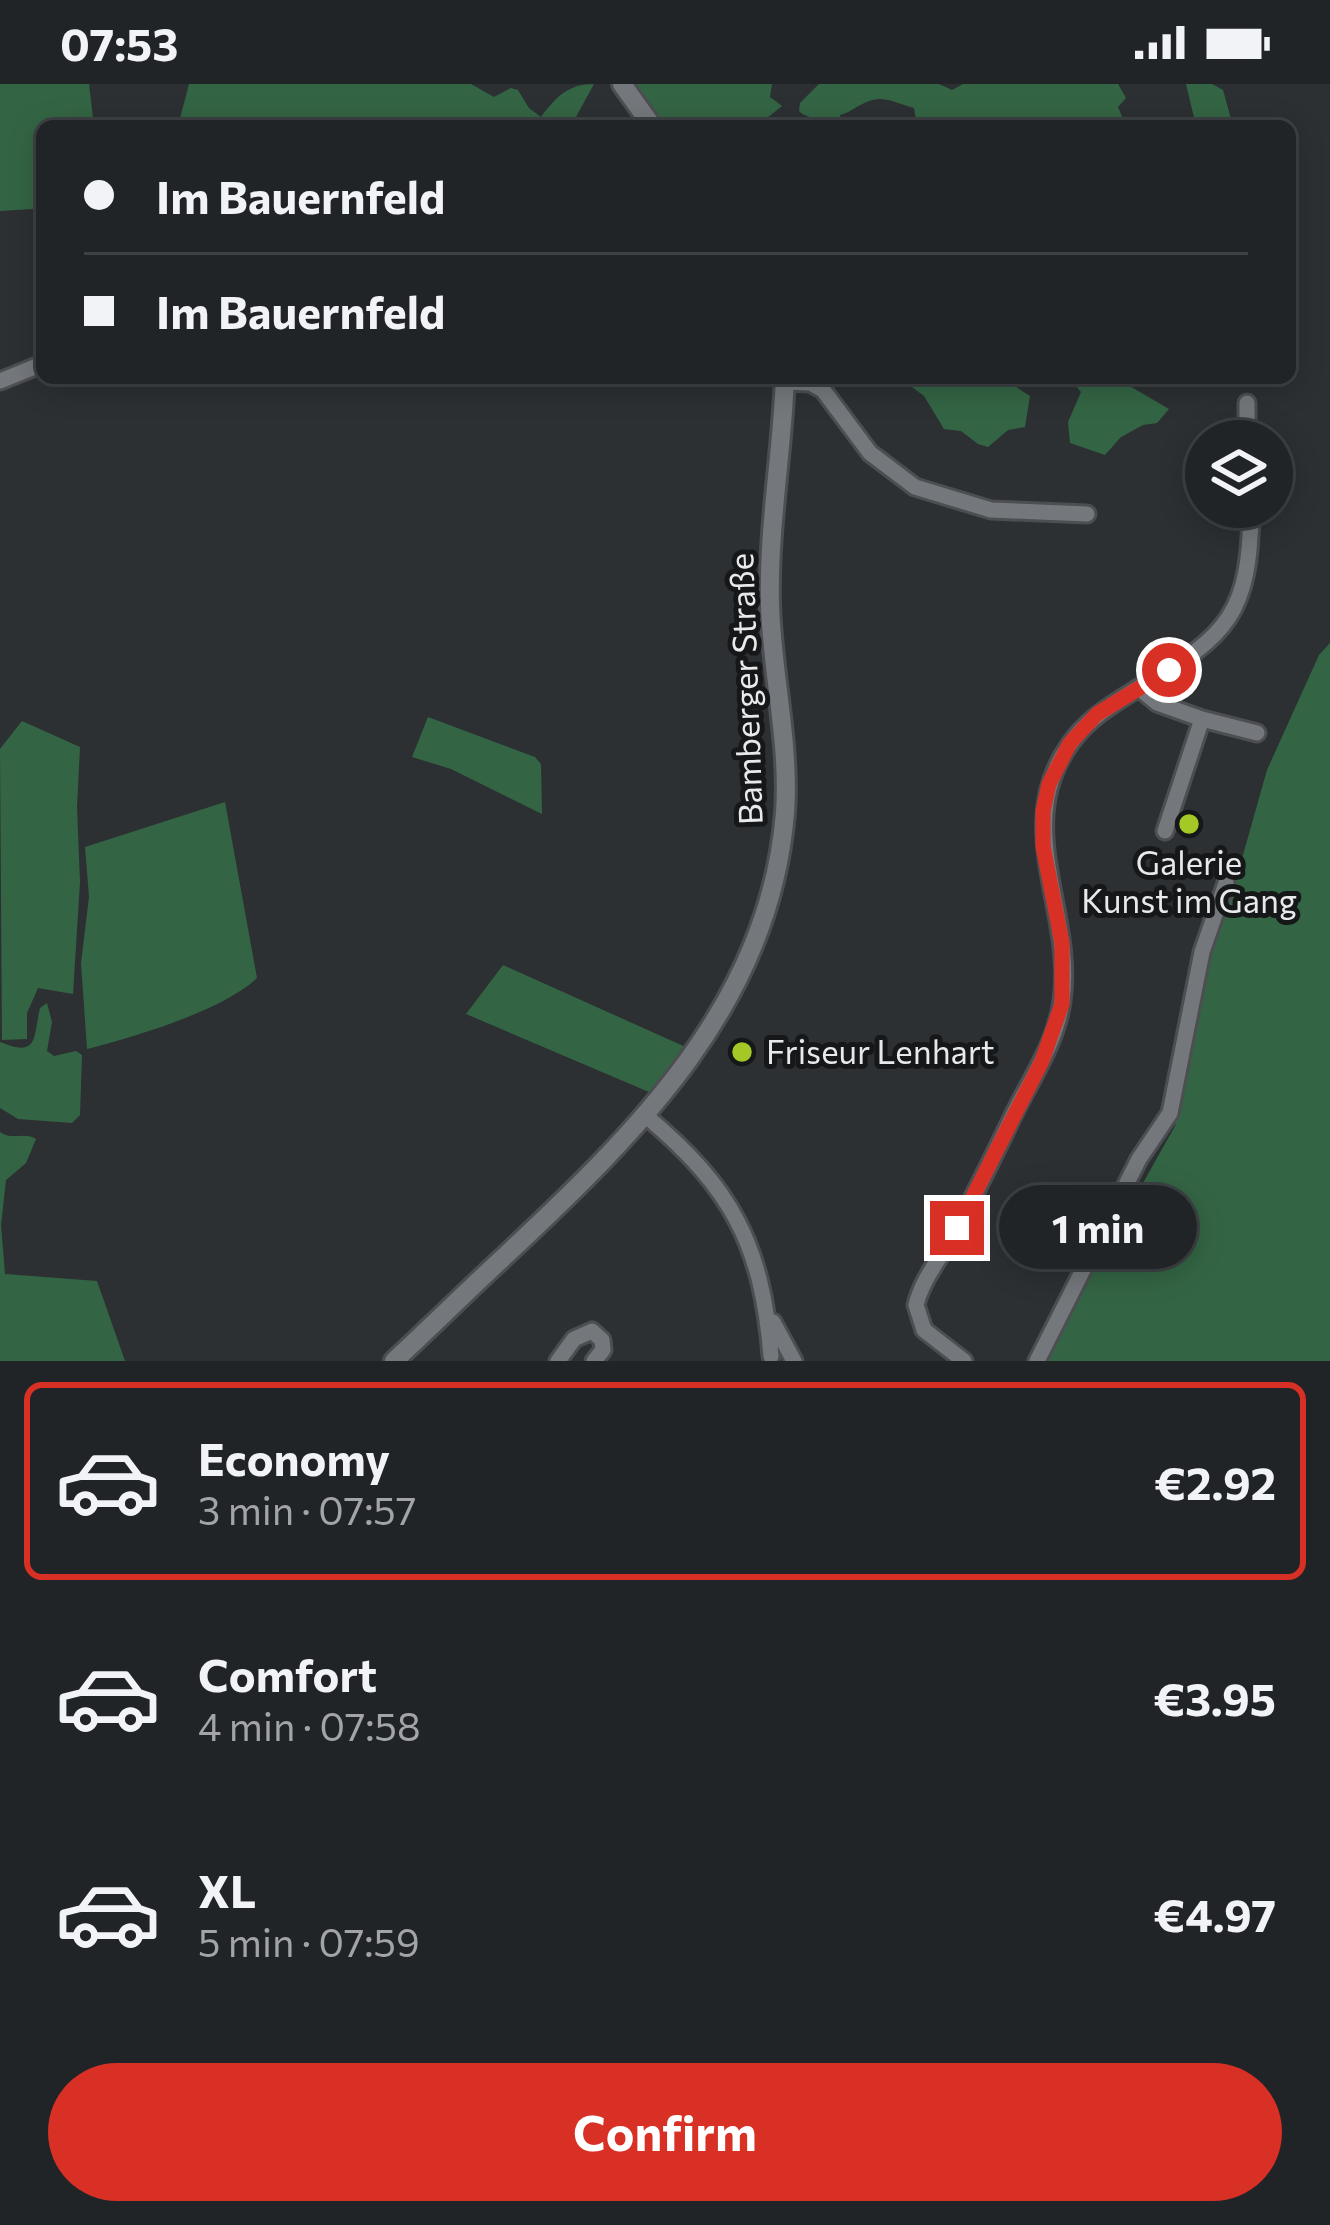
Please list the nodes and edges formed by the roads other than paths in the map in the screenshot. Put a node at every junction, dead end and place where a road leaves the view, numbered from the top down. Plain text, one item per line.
1 (622, 84) edge
2 (648, 120) edge
3 (36, 366) edge
4 (0, 381) edge
5 (785, 384) edge
6 (812, 384) edge
7 (1247, 403) dead end
8 (1247, 420) edge
9 (1087, 514) dead end
10 (1249, 528) edge
11 (1139, 688) junction
12 (1202, 719) junction
13 (1257, 733) dead end
14 (1166, 831) dead end
15 (1226, 883) dead end
16 (646, 1116) junction
17 (768, 1313) junction
18 (772, 1356) dead end
19 (394, 1361) edge
20 (558, 1361) edge
21 (594, 1361) edge
22 (794, 1361) edge
23 (964, 1361) edge
24 (1037, 1361) edge

1 - 2 street
3 - 4 street
5 - 16 street, Bamberger Straße
6 - 9 street
7 - 8 street
10 - 11 street
11 - 12 street
11 - 23 street
12 - 13 street
12 - 14 street
15 - 24 street
16 - 17 street
16 - 19 street, Bamberger Straße
17 - 18 street
17 - 22 street
20 - 21 street

